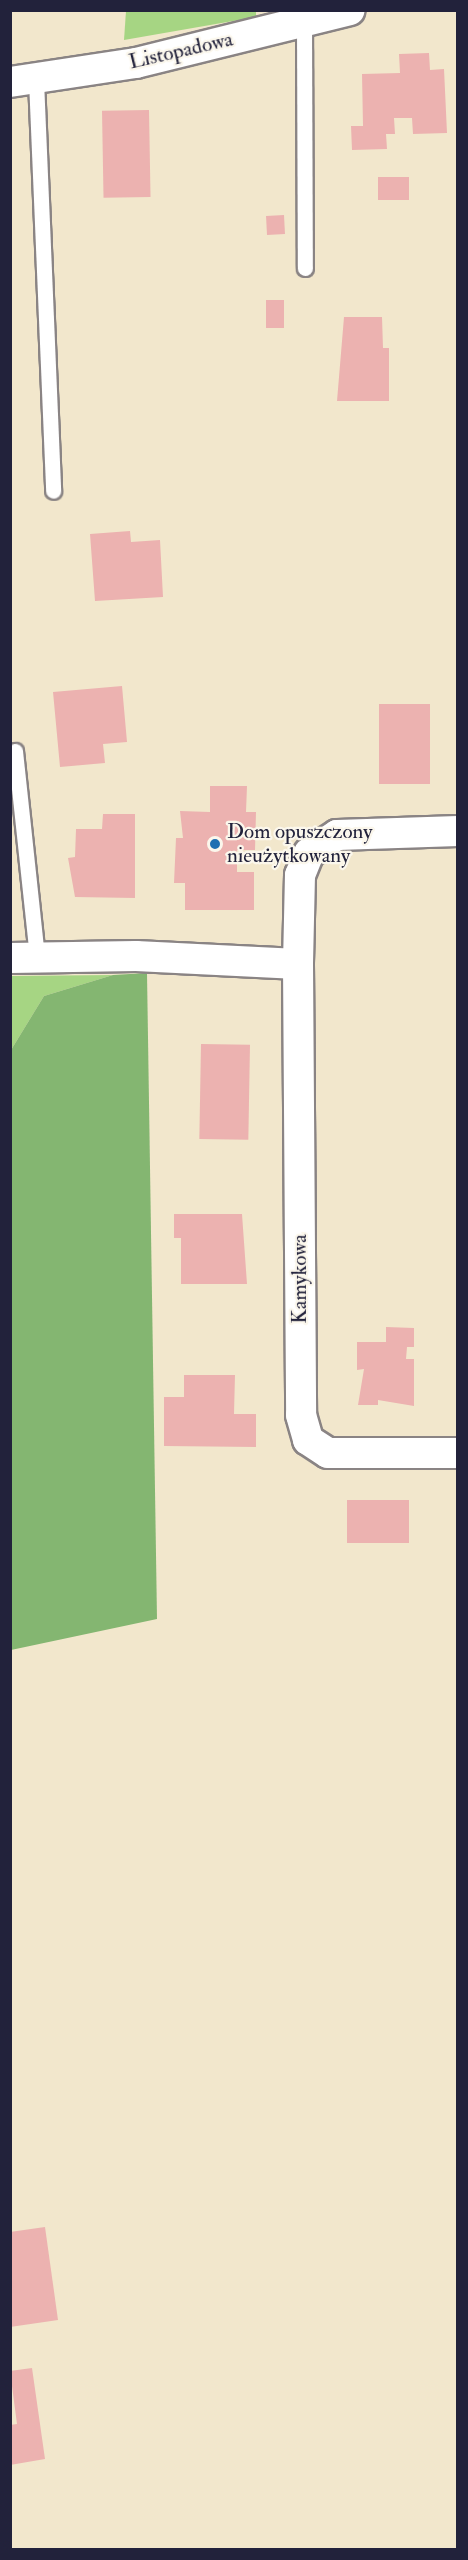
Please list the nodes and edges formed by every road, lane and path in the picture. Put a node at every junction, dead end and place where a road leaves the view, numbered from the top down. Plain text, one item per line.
1 (350, 10) edge
2 (304, 22) junction
3 (23, 81) edge
4 (305, 268) dead end
5 (53, 491) dead end
6 (15, 751) dead end
7 (458, 831) edge
8 (24, 957) edge
9 (298, 964) junction
10 (458, 1453) edge

1 - 2 street, Listopadowa
2 - 3 street, Listopadowa
2 - 4 lane
3 - 5 lane
6 - 8 lane
7 - 9 street, Kamykowa
8 - 9 street
9 - 10 street, Kamykowa

